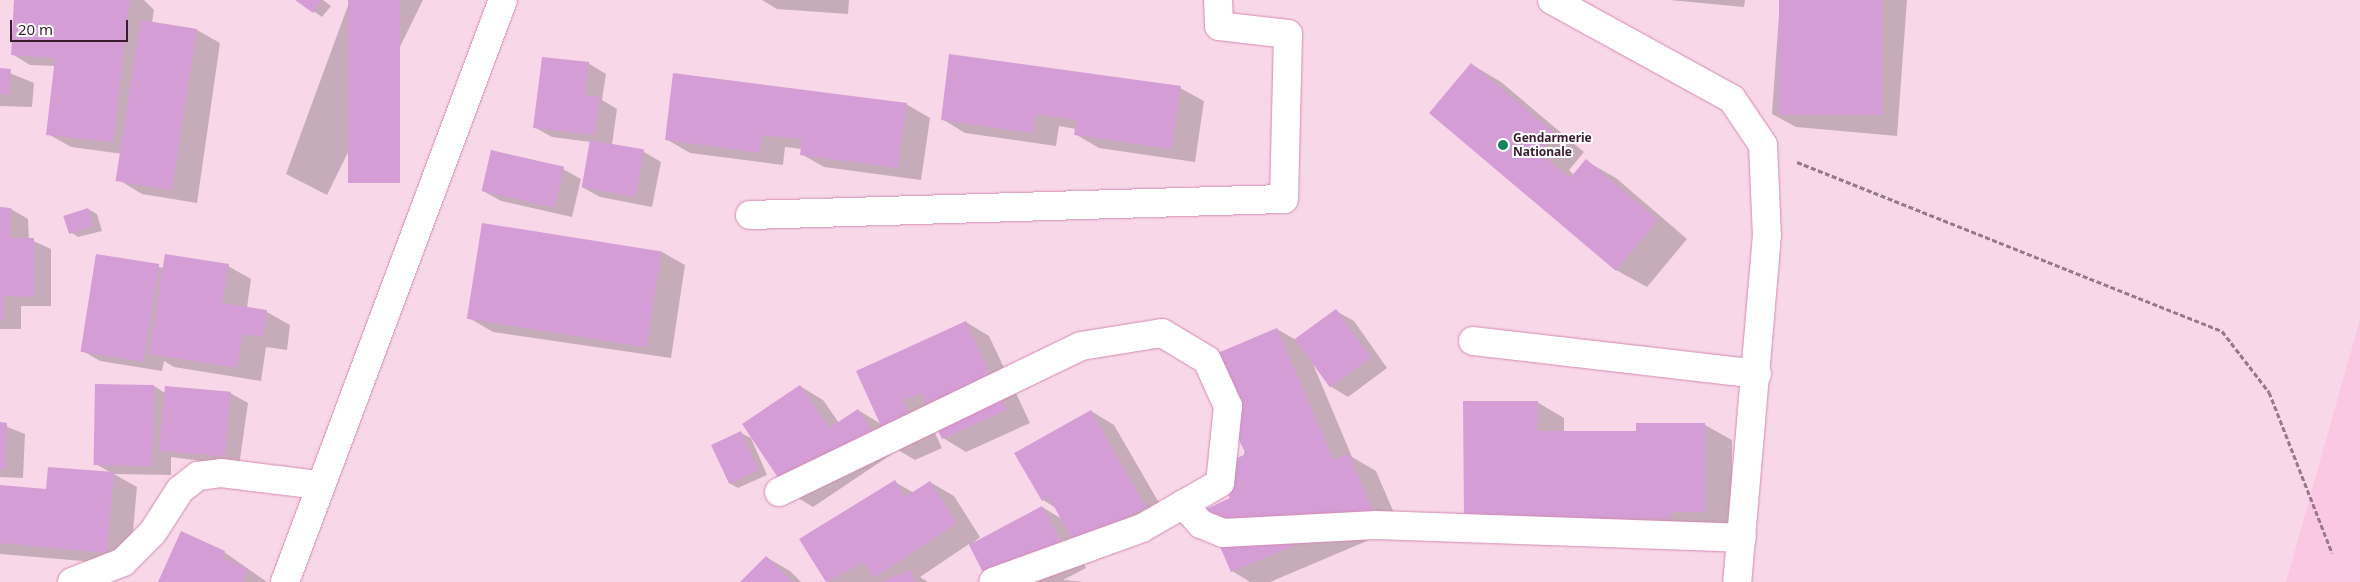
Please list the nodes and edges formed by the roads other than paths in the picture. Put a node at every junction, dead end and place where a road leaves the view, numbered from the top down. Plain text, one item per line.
1 (503, 0) edge
2 (1218, 0) edge
3 (1552, 0) edge
4 (750, 215) dead end
5 (1474, 340) dead end
6 (1757, 374) junction
7 (319, 485) junction
8 (779, 492) dead end
9 (1183, 504) junction
10 (1742, 538) junction
11 (72, 582) edge
12 (285, 582) edge
13 (992, 582) edge
14 (1737, 582) edge

1 - 7 street
2 - 4 street
3 - 6 street
5 - 6 street
6 - 10 street
7 - 11 street
7 - 12 street
8 - 9 street
9 - 10 street
9 - 13 street
10 - 14 street

